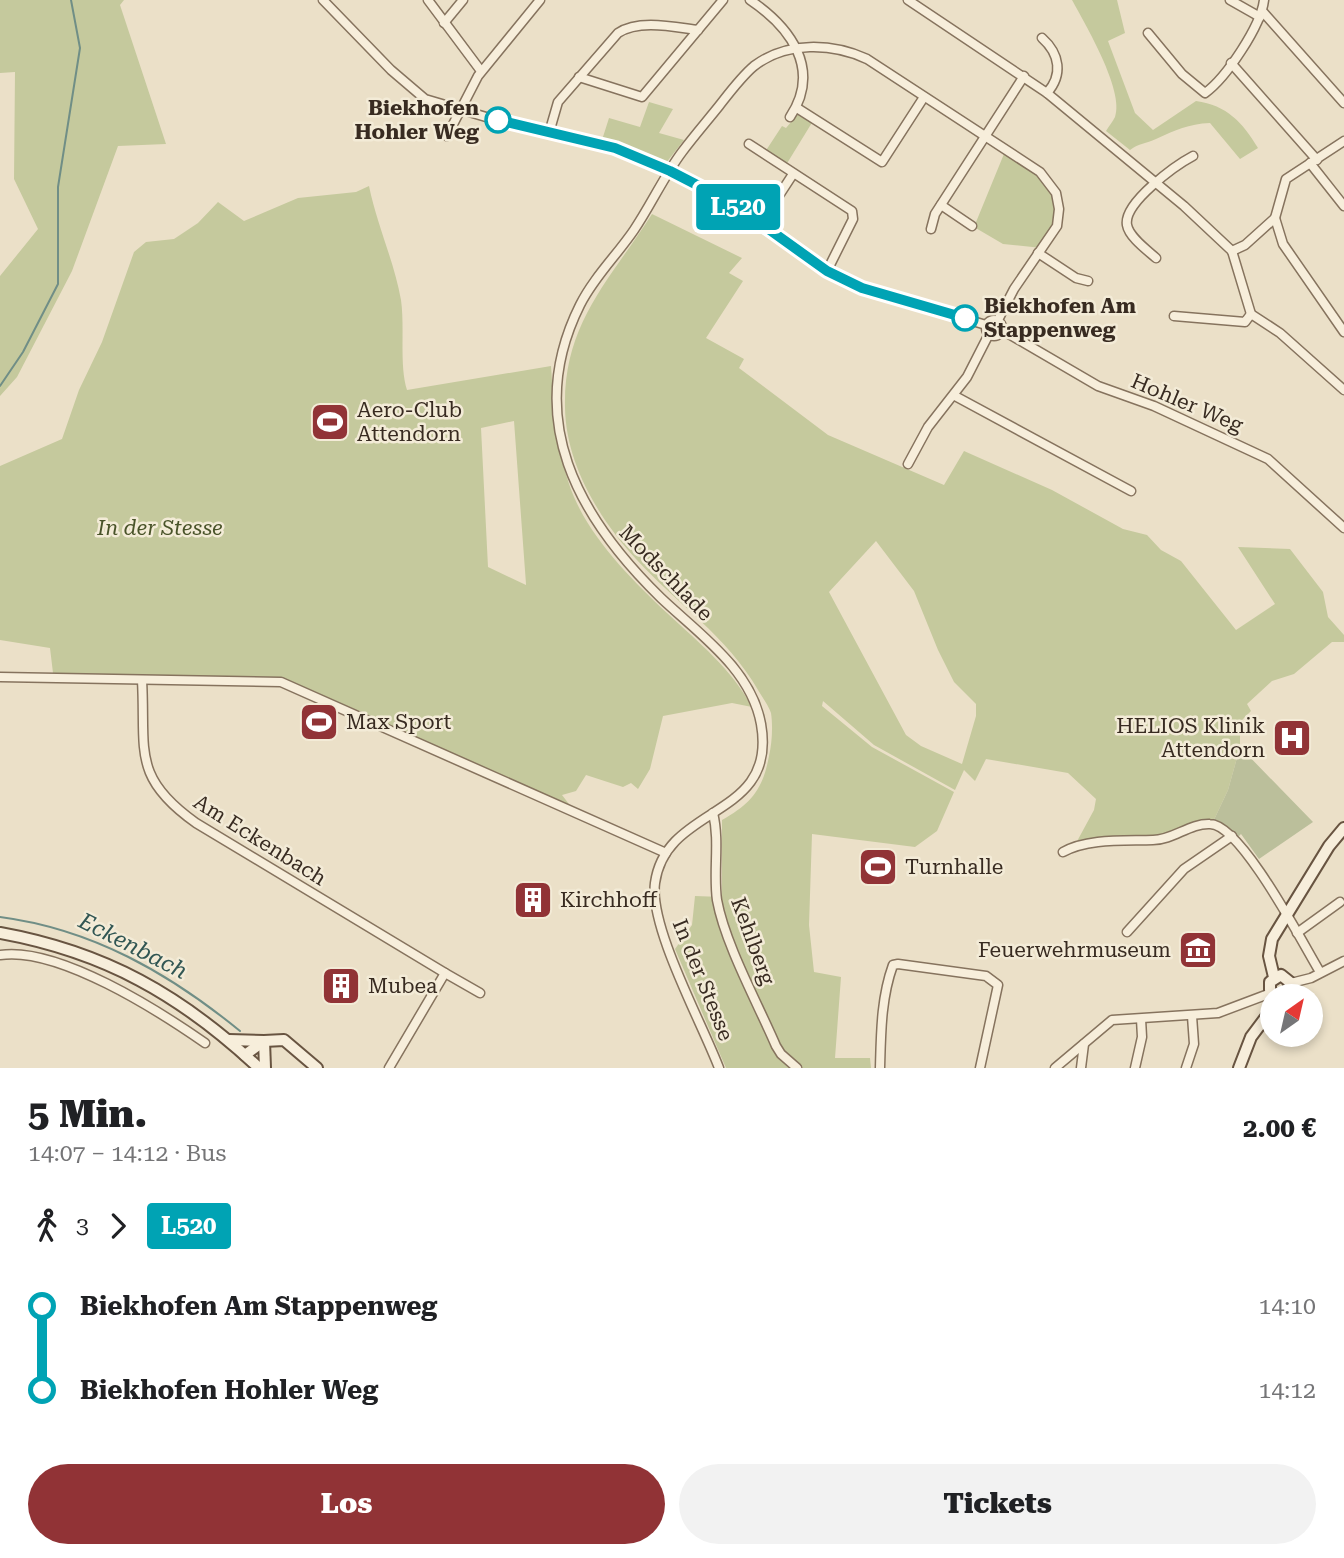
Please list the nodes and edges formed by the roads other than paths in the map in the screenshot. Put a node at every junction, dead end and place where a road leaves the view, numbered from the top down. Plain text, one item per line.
1 (323, 0) edge
2 (428, 0) edge
3 (463, 0) edge
4 (540, 0) edge
5 (723, 0) edge
6 (750, 0) edge
7 (908, 0) edge
8 (1230, 0) edge
9 (1264, 0) edge
10 (1261, 14) junction
11 (443, 23) junction
12 (698, 30) junction
13 (1147, 33) dead end
14 (1042, 38) dead end
15 (797, 49) junction
16 (1231, 63) junction
17 (481, 71) junction
18 (1024, 76) junction
19 (579, 77) junction
20 (1047, 93) junction
21 (924, 97) junction
22 (1344, 103) edge
23 (460, 107) junction
24 (797, 108) junction
25 (790, 117) dead end
26 (549, 133) junction
27 (447, 136) dead end
28 (985, 136) junction
29 (1344, 141) edge
30 (749, 144) dead end
31 (1193, 156) dead end
32 (1313, 162) junction
33 (670, 171) junction
34 (793, 174) junction
35 (1155, 183) junction
36 (941, 205) junction
37 (1344, 206) edge
38 (1275, 218) junction
39 (761, 223) junction
40 (972, 226) dead end
41 (931, 229) dead end
42 (1232, 251) junction
43 (1038, 253) junction
44 (1156, 258) dead end
45 (827, 271) junction
46 (1088, 281) dead end
47 (1251, 314) junction
48 (1174, 316) dead end
49 (998, 320) junction
50 (986, 325) junction
51 (1002, 330) junction
52 (1344, 332) edge
53 (989, 334) junction
54 (1344, 390) edge
55 (955, 396) junction
56 (908, 464) dead end
57 (1131, 491) dead end
58 (1344, 528) edge
59 (0, 677) edge
60 (142, 680) junction
61 (713, 813) junction
62 (1344, 828) edge
63 (1232, 835) junction
64 (1063, 852) dead end
65 (666, 853) junction
66 (1340, 902) dead end
67 (1286, 915) junction
68 (1127, 932) dead end
69 (0, 933) edge
70 (1297, 933) junction
71 (0, 955) edge
72 (1344, 961) edge
73 (1320, 972) junction
74 (445, 973) junction
75 (1274, 976) junction
76 (1291, 983) joint
77 (1270, 984) edge
78 (480, 993) dead end
79 (1260, 999) edge
80 (1192, 1016) junction
81 (1141, 1019) junction
82 (1260, 1025) edge
83 (226, 1039) junction
84 (264, 1041) junction
85 (205, 1043) dead end
86 (1084, 1044) junction
87 (245, 1055) junction
88 (258, 1068) edge
89 (265, 1068) edge
90 (317, 1068) edge
91 (389, 1068) edge
92 (719, 1068) edge
93 (797, 1068) edge
94 (880, 1068) edge
95 (980, 1068) edge
96 (1055, 1068) edge
97 (1081, 1068) edge
98 (1135, 1068) edge
99 (1186, 1068) edge
100 (1238, 1068) edge

1 - 23 street
2 - 11 street
3 - 11 street
4 - 17 street
5 - 12 street
6 - 15 street
7 - 18 street
8 - 10 street
9 - 10 street
10 - 16 street
10 - 22 street
11 - 17 street
12 - 19 street
12 - 19 street
13 - 16 street
14 - 20 street
15 - 21 street, Modschlade
15 - 24 street
15 - 33 street, Modschlade
16 - 32 street
17 - 23 street
18 - 20 street
18 - 28 street
19 - 26 street
20 - 35 street
21 - 24 street
21 - 28 street, Modschlade
23 - 26 street
23 - 27 street
24 - 25 street
26 - 33 street
28 - 36 street
28 - 43 street, Modschlade
29 - 32 street
30 - 34 street
31 - 35 street
32 - 37 street
32 - 38 street
33 - 39 street
33 - 61 street, Modschlade
34 - 39 street
34 - 45 street
35 - 42 street
35 - 44 street
36 - 40 street
36 - 41 street
38 - 42 street
38 - 52 street
39 - 45 street
42 - 47 street
43 - 46 street
43 - 49 street, Modschlade
45 - 50 street
47 - 48 street
47 - 54 street
49 - 50 street
49 - 51 street
50 - 53 street
51 - 53 street
51 - 58 street, Hohler Weg
53 - 55 street
55 - 56 street
55 - 57 street
59 - 60 street
60 - 65 street
60 - 74 street, Am Eckenbach
61 - 65 street, Modschlade
61 - 93 street, Kehlberg
62 - 67 main road
63 - 64 street
63 - 67 street
63 - 68 street
65 - 92 street, In der Stesse
66 - 70 street
67 - 70 street
67 - 75 main road
69 - 83 main road
70 - 73 street
71 - 85 street
72 - 73 street
73 - 76 street
74 - 78 street, Am Eckenbach
74 - 91 street
75 - 76 main road
75 - 77 main road
79 - 80 street
80 - 81 street
80 - 99 street
81 - 86 street
81 - 98 street
82 - 100 main road
83 - 84 main road
83 - 87 main road
84 - 87 main road
84 - 89 main road
84 - 90 main road
86 - 96 street
86 - 97 street
87 - 88 main road
94 - 95 street

